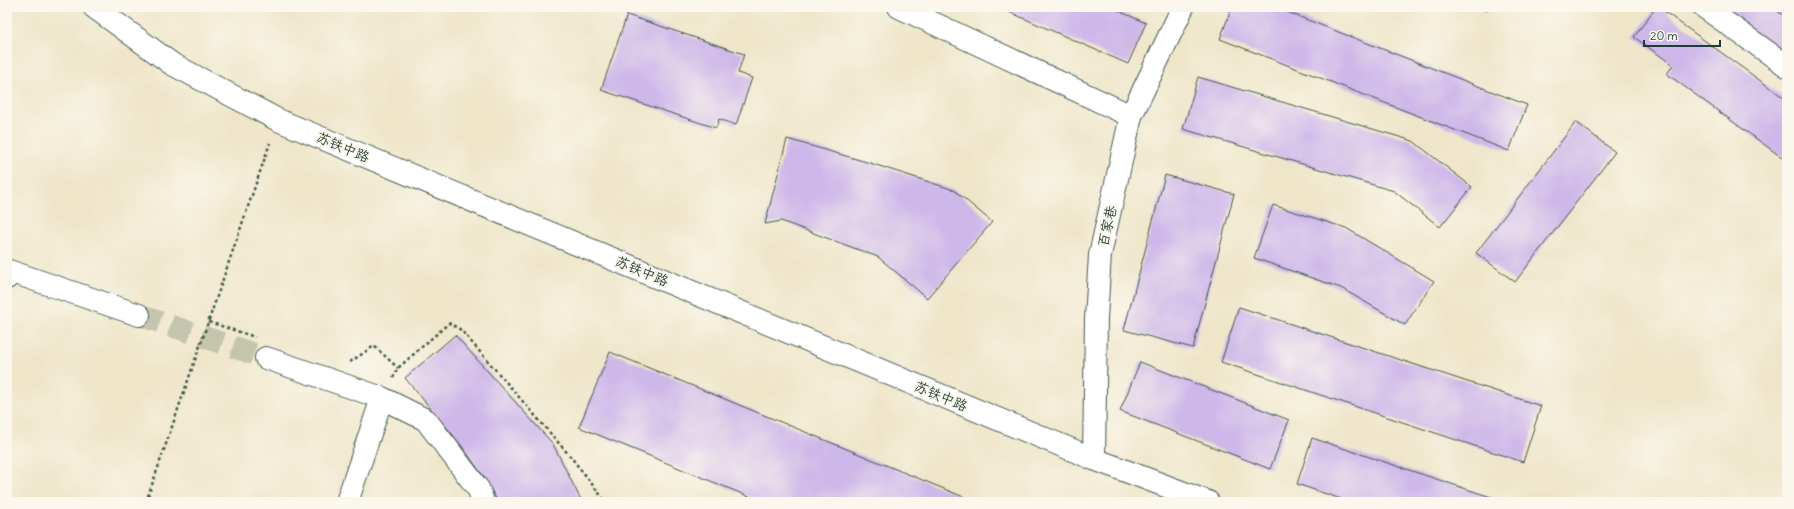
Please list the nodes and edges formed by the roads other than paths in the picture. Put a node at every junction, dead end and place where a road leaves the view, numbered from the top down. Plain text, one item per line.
1 (94, 7) edge
2 (899, 7) edge
3 (1183, 7) edge
4 (1704, 7) edge
5 (1787, 66) edge
6 (1132, 116) junction
7 (7, 278) edge
8 (139, 315) tunnel mouth
9 (262, 348) tunnel mouth
10 (382, 398) junction
11 (1094, 459) junction
12 (1197, 500) edge
13 (347, 502) edge
14 (483, 502) edge

1 - 11 main road, 苏铁中路
2 - 6 main road
3 - 6 main road, 百家巷
4 - 5 main road
6 - 11 main road, 百家巷
7 - 8 main road
9 - 10 main road
10 - 13 main road
10 - 14 main road
11 - 12 main road, 苏铁中路

